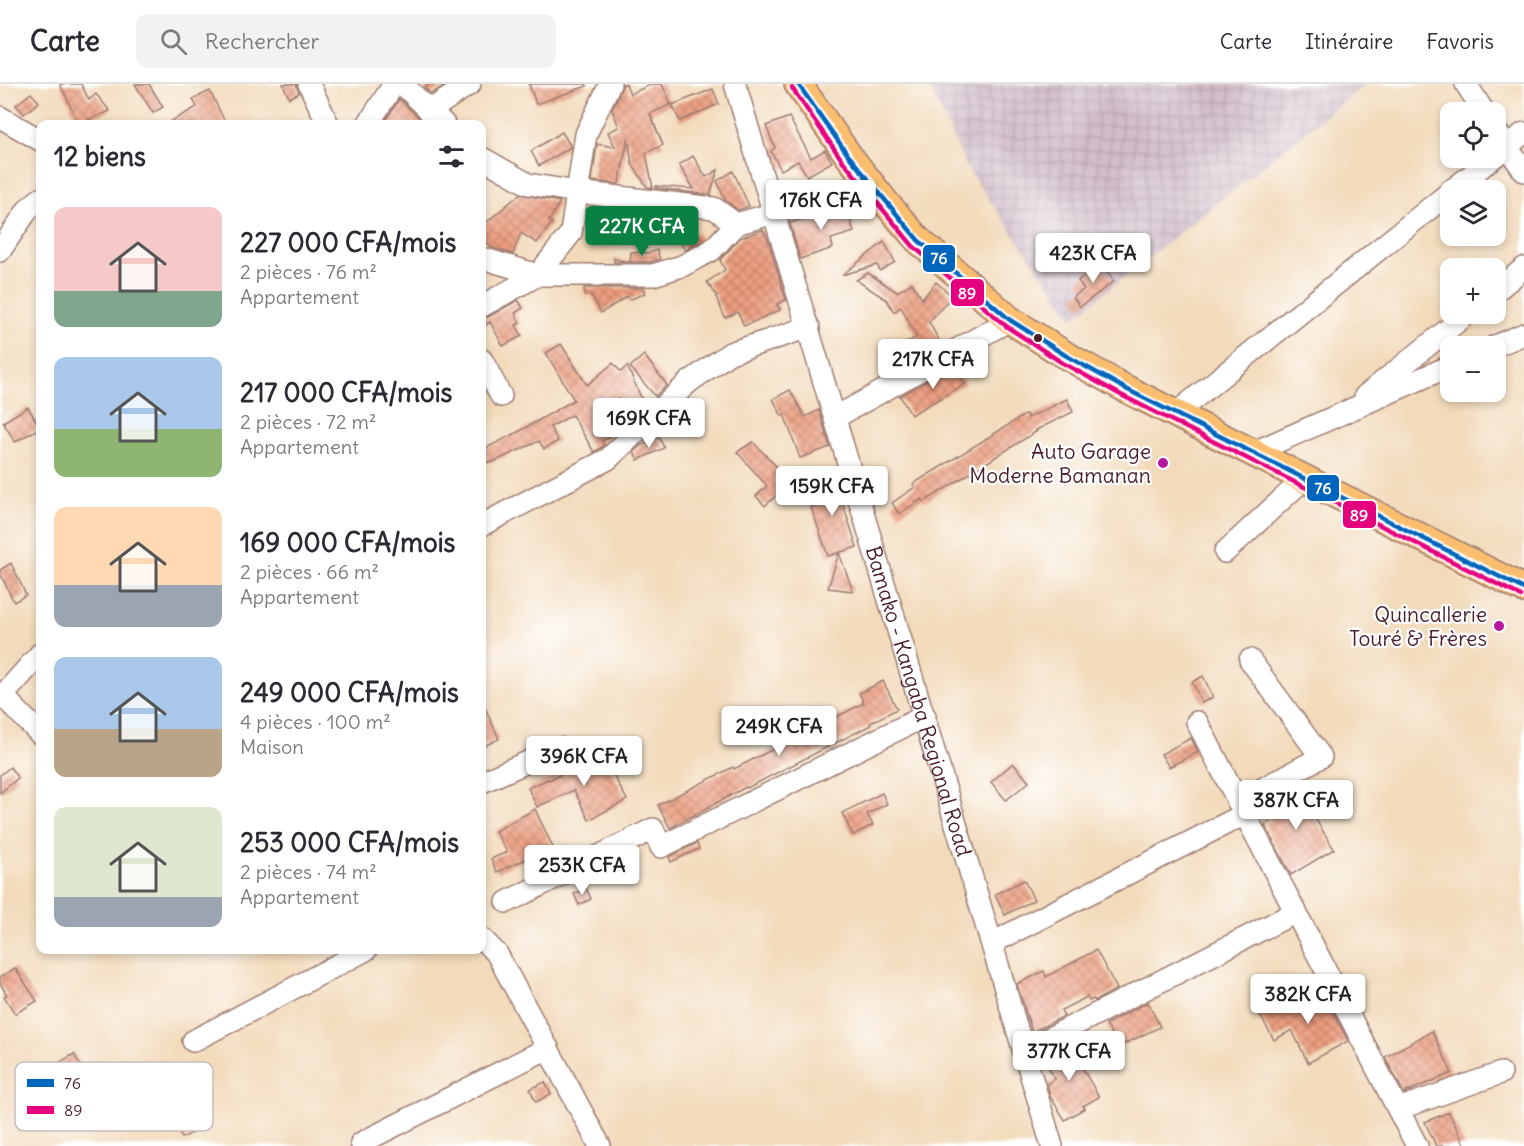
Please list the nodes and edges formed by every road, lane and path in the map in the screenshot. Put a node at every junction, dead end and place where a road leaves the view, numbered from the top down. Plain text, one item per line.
1 (309, 84) edge
2 (328, 84) edge
3 (394, 84) edge
4 (402, 84) edge
5 (471, 84) edge
6 (610, 84) edge
7 (735, 84) edge
8 (798, 84) edge
9 (1466, 84) edge
10 (1478, 102) edge
11 (0, 117) edge
12 (325, 117) edge
13 (437, 118) edge
14 (371, 120) edge
15 (1524, 133) edge
16 (36, 138) edge
17 (1506, 143) edge
18 (1506, 156) edge
19 (486, 160) edge
20 (1476, 168) edge
21 (1524, 171) edge
22 (1463, 180) edge
23 (871, 185) junction
24 (578, 192) junction
25 (1440, 200) edge
26 (36, 202) edge
27 (775, 212) junction
28 (736, 224) junction
29 (0, 251) edge
30 (486, 259) edge
31 (1524, 267) edge
32 (538, 275) junction
33 (1506, 282) edge
34 (486, 304) edge
35 (1010, 320) junction
36 (1455, 324) edge
37 (809, 327) junction
38 (1524, 334) edge
39 (1506, 341) edge
40 (486, 368) edge
41 (1440, 370) edge
42 (501, 396) dead end
43 (1175, 414) junction
44 (1343, 414) junction
45 (836, 417) junction
46 (1252, 453) junction
47 (1304, 479) junction
48 (486, 523) edge
49 (1225, 552) dead end
50 (1524, 589) edge
51 (36, 658) edge
52 (1250, 660) dead end
53 (1, 697) edge
54 (925, 716) junction
55 (1197, 722) dead end
56 (36, 730) edge
57 (559, 748) dead end
58 (486, 780) edge
59 (1242, 808) junction
60 (507, 902) dead end
61 (1296, 912) junction
62 (486, 943) edge
63 (992, 944) junction
64 (358, 954) edge
65 (193, 1041) dead end
66 (548, 1048) junction
67 (1024, 1051) junction
68 (1501, 1073) dead end
69 (1398, 1109) junction
70 (361, 1143) dead end
71 (600, 1146) edge
72 (1052, 1146) edge
73 (1417, 1146) edge

1 - 12 street
2 - 12 street
3 - 14 street
4 - 13 street
5 - 13 street
6 - 24 street
7 - 27 street, Bamako - Kangaba Regional Road
8 - 23 main road
9 - 10 street
11 - 16 street
15 - 17 street
18 - 21 street
19 - 24 street
20 - 22 street
23 - 27 street
23 - 35 main road
24 - 28 street
24 - 32 street
25 - 43 street
26 - 29 street
27 - 28 street
27 - 37 street, Bamako - Kangaba Regional Road
28 - 32 street
30 - 32 street
31 - 33 street
32 - 34 street
35 - 43 main road
35 - 45 street
36 - 44 street
37 - 45 street, Bamako - Kangaba Regional Road
37 - 48 street
38 - 39 street
40 - 42 street
41 - 44 street
43 - 46 main road
44 - 46 street
45 - 54 street, Bamako - Kangaba Regional Road
46 - 47 main road
47 - 49 street
47 - 50 main road
51 - 53 street
52 - 59 street
53 - 56 street
54 - 60 street
54 - 63 street, Bamako - Kangaba Regional Road
55 - 59 street
57 - 58 street
59 - 61 street
59 - 63 street
61 - 67 street
61 - 69 street
62 - 66 street
63 - 67 street, Bamako - Kangaba Regional Road
64 - 65 street
66 - 70 street
66 - 71 street
67 - 72 street, Bamako - Kangaba Regional Road
68 - 69 street
69 - 73 street

